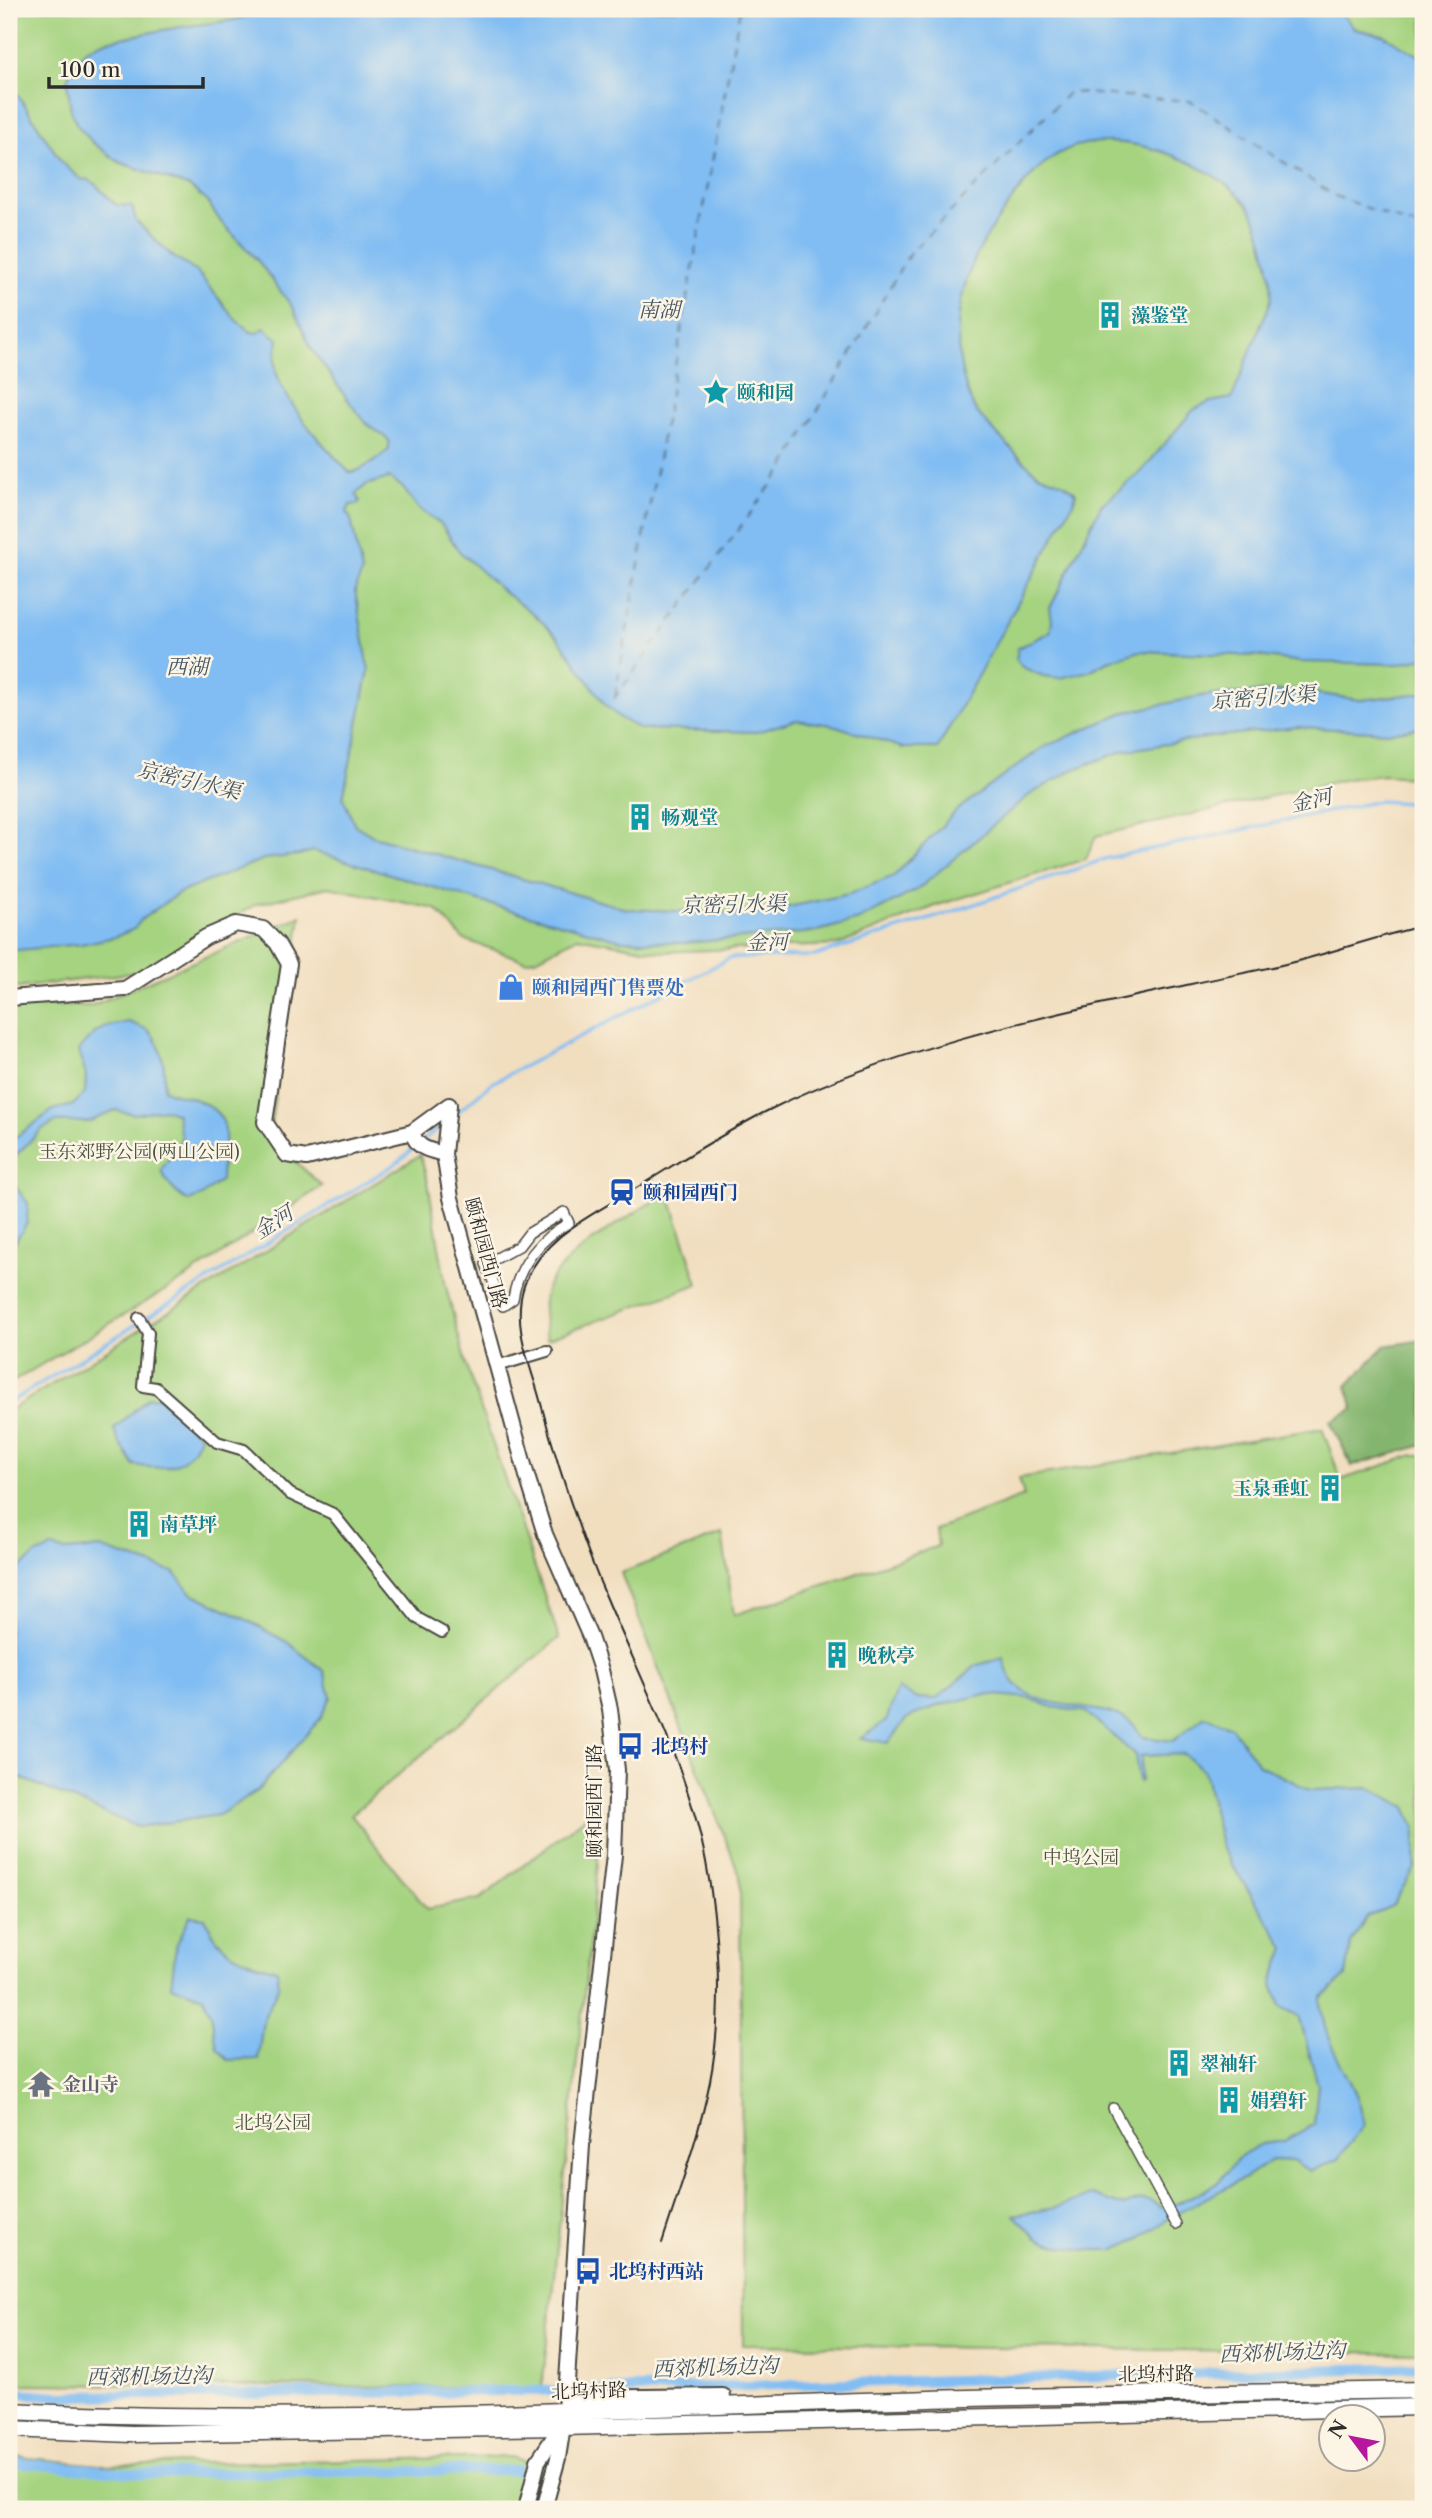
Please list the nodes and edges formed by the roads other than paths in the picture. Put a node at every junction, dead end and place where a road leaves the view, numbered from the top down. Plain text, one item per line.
1 (9, 998) edge
2 (416, 1140) junction
3 (444, 1154) junction
4 (486, 1264) joint
5 (141, 1321) dead end
6 (547, 1351) dead end
7 (497, 1366) junction
8 (442, 1632) dead end
9 (1113, 2108) dead end
10 (1176, 2224) dead end
11 (1423, 2389) edge
12 (723, 2396) joint
13 (743, 2406) junction
14 (1423, 2407) edge
15 (9, 2411) edge
16 (564, 2412) junction
17 (9, 2429) edge
18 (526, 2509) edge
19 (544, 2509) edge

1 - 2 street
2 - 3 street
2 - 3 street, 颐和园西门路
3 - 7 street, 颐和园西门路
4 - 4 street
5 - 8 street
6 - 7 street
7 - 16 street, 颐和园西门路
9 - 10 street
11 - 13 main road, 北坞村路
12 - 13 main road
12 - 16 street, 北坞村路
13 - 16 main road, 北坞村路
14 - 16 main road, 北坞村路
15 - 16 main road, 北坞村路
16 - 17 main road, 北坞村路
16 - 18 street
16 - 19 street, 颐和园西门路

